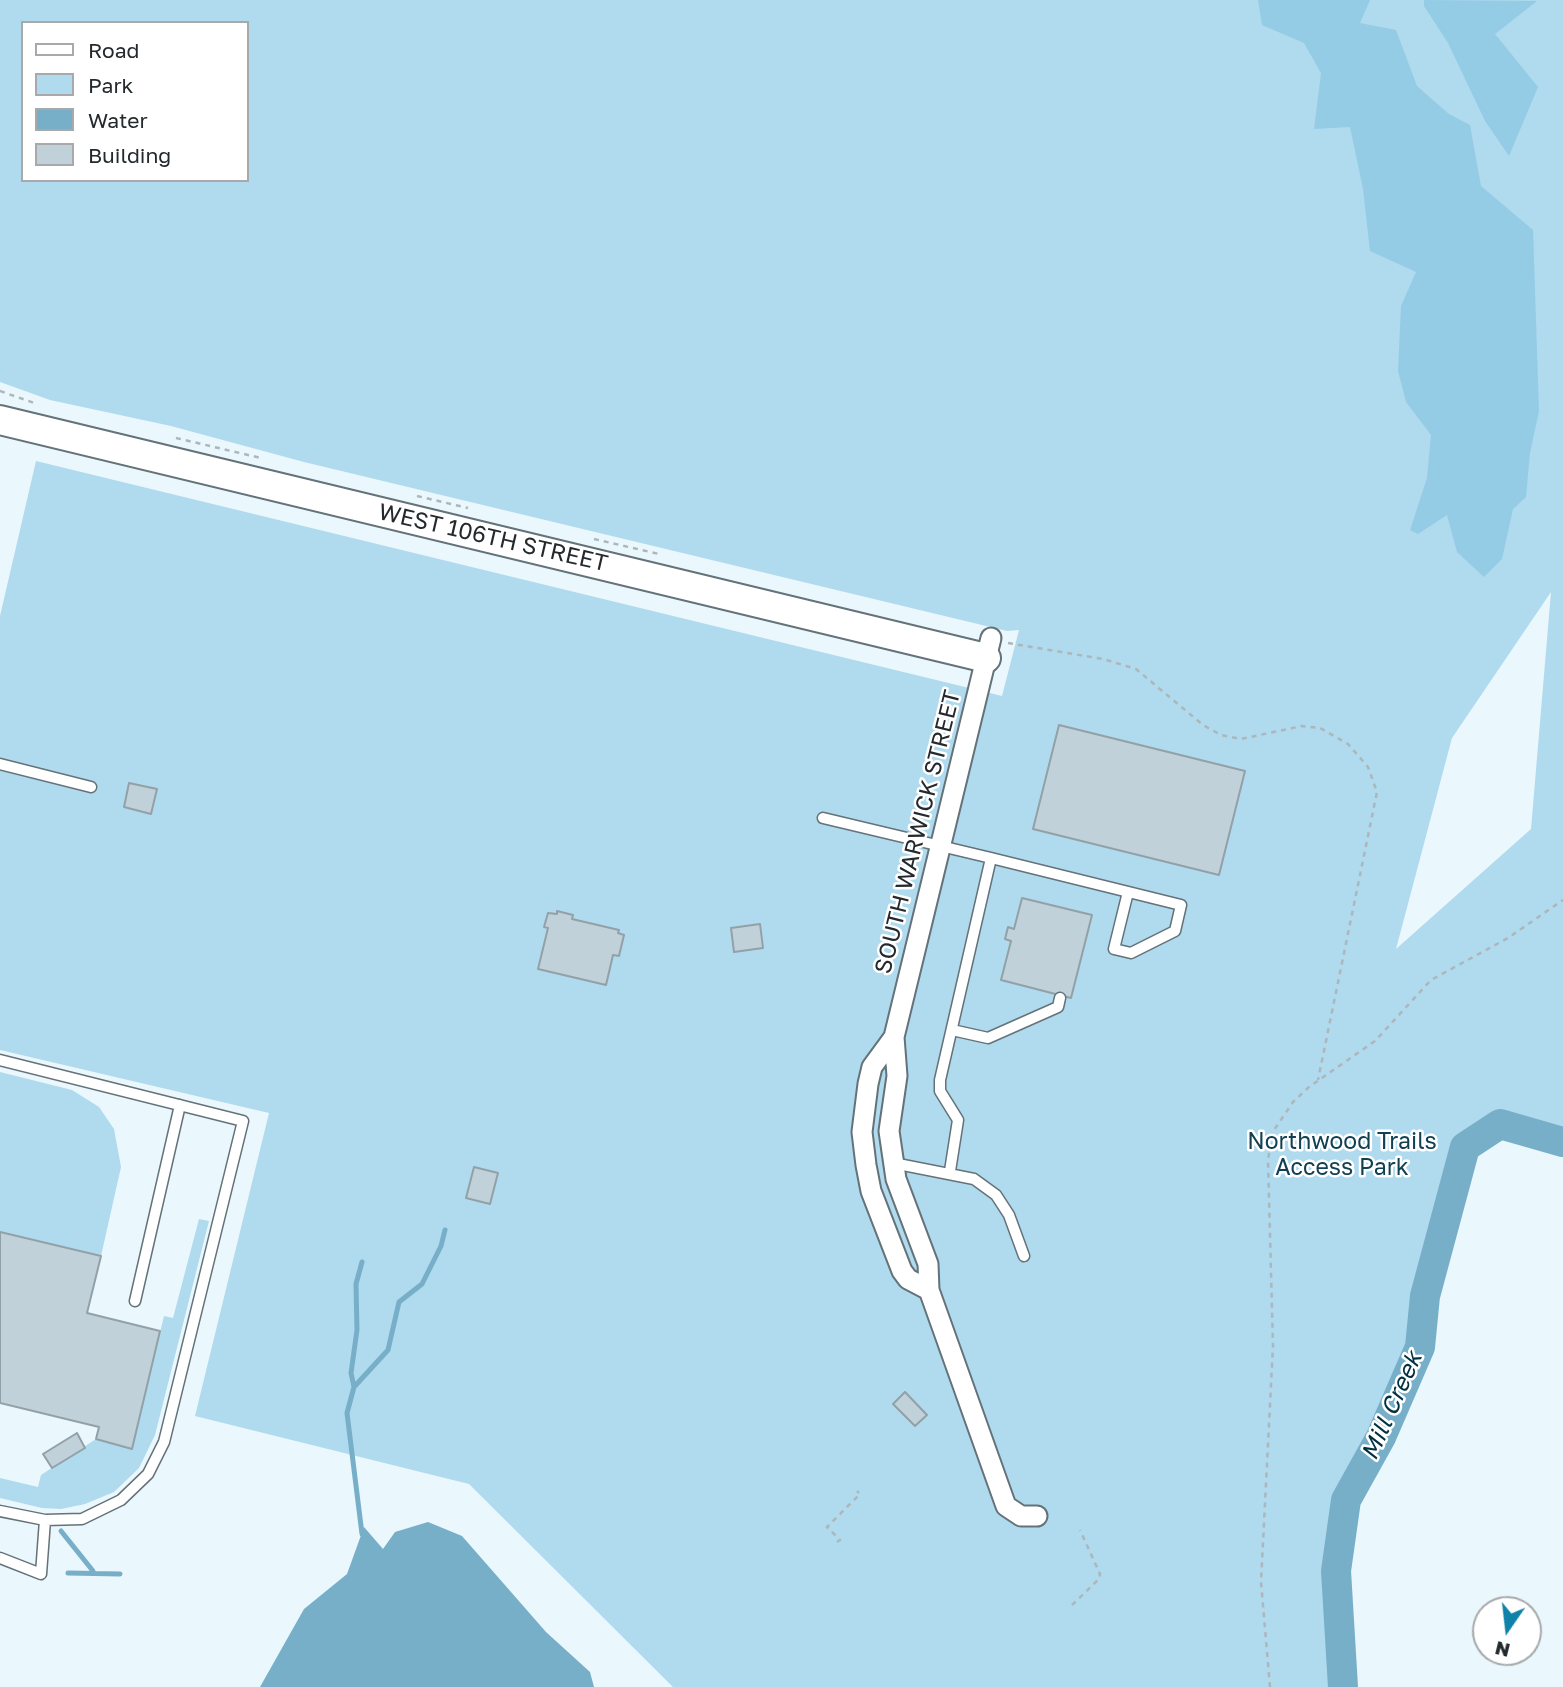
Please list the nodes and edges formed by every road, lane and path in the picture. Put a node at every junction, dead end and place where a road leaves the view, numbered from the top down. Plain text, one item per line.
1 (0, 420) edge
2 (988, 648) joint
3 (0, 764) edge
4 (91, 787) dead end
5 (823, 818) dead end
6 (939, 847) junction
7 (991, 858) junction
8 (1128, 892) junction
9 (1563, 900) edge
10 (1060, 999) dead end
11 (952, 1031) junction
12 (894, 1037) junction
13 (0, 1060) edge
14 (180, 1105) junction
15 (892, 1163) junction
16 (950, 1171) junction
17 (1024, 1256) dead end
18 (929, 1290) junction
19 (135, 1301) dead end
20 (857, 1491) dead end
21 (0, 1511) edge
22 (1037, 1516) dead end
23 (45, 1520) junction
24 (1080, 1530) dead end
25 (837, 1542) dead end
26 (0, 1558) edge
27 (1073, 1605) dead end
28 (1270, 1687) edge

1 - 2 street, WEST 106TH STREET
2 - 6 street, SOUTH WARWICK STREET
3 - 4 lane
5 - 6 lane
6 - 7 lane
6 - 12 street, SOUTH WARWICK STREET
7 - 8 lane
7 - 11 lane
8 - 8 lane
9 - 28 path
10 - 11 lane
11 - 16 lane
12 - 15 street, SOUTH WARWICK STREET
12 - 18 street, SOUTH WARWICK STREET
13 - 14 lane
14 - 19 lane
14 - 23 lane
15 - 16 lane
15 - 18 street, SOUTH WARWICK STREET
16 - 17 lane
18 - 22 street
20 - 25 path
21 - 23 lane
23 - 26 lane
24 - 27 path

